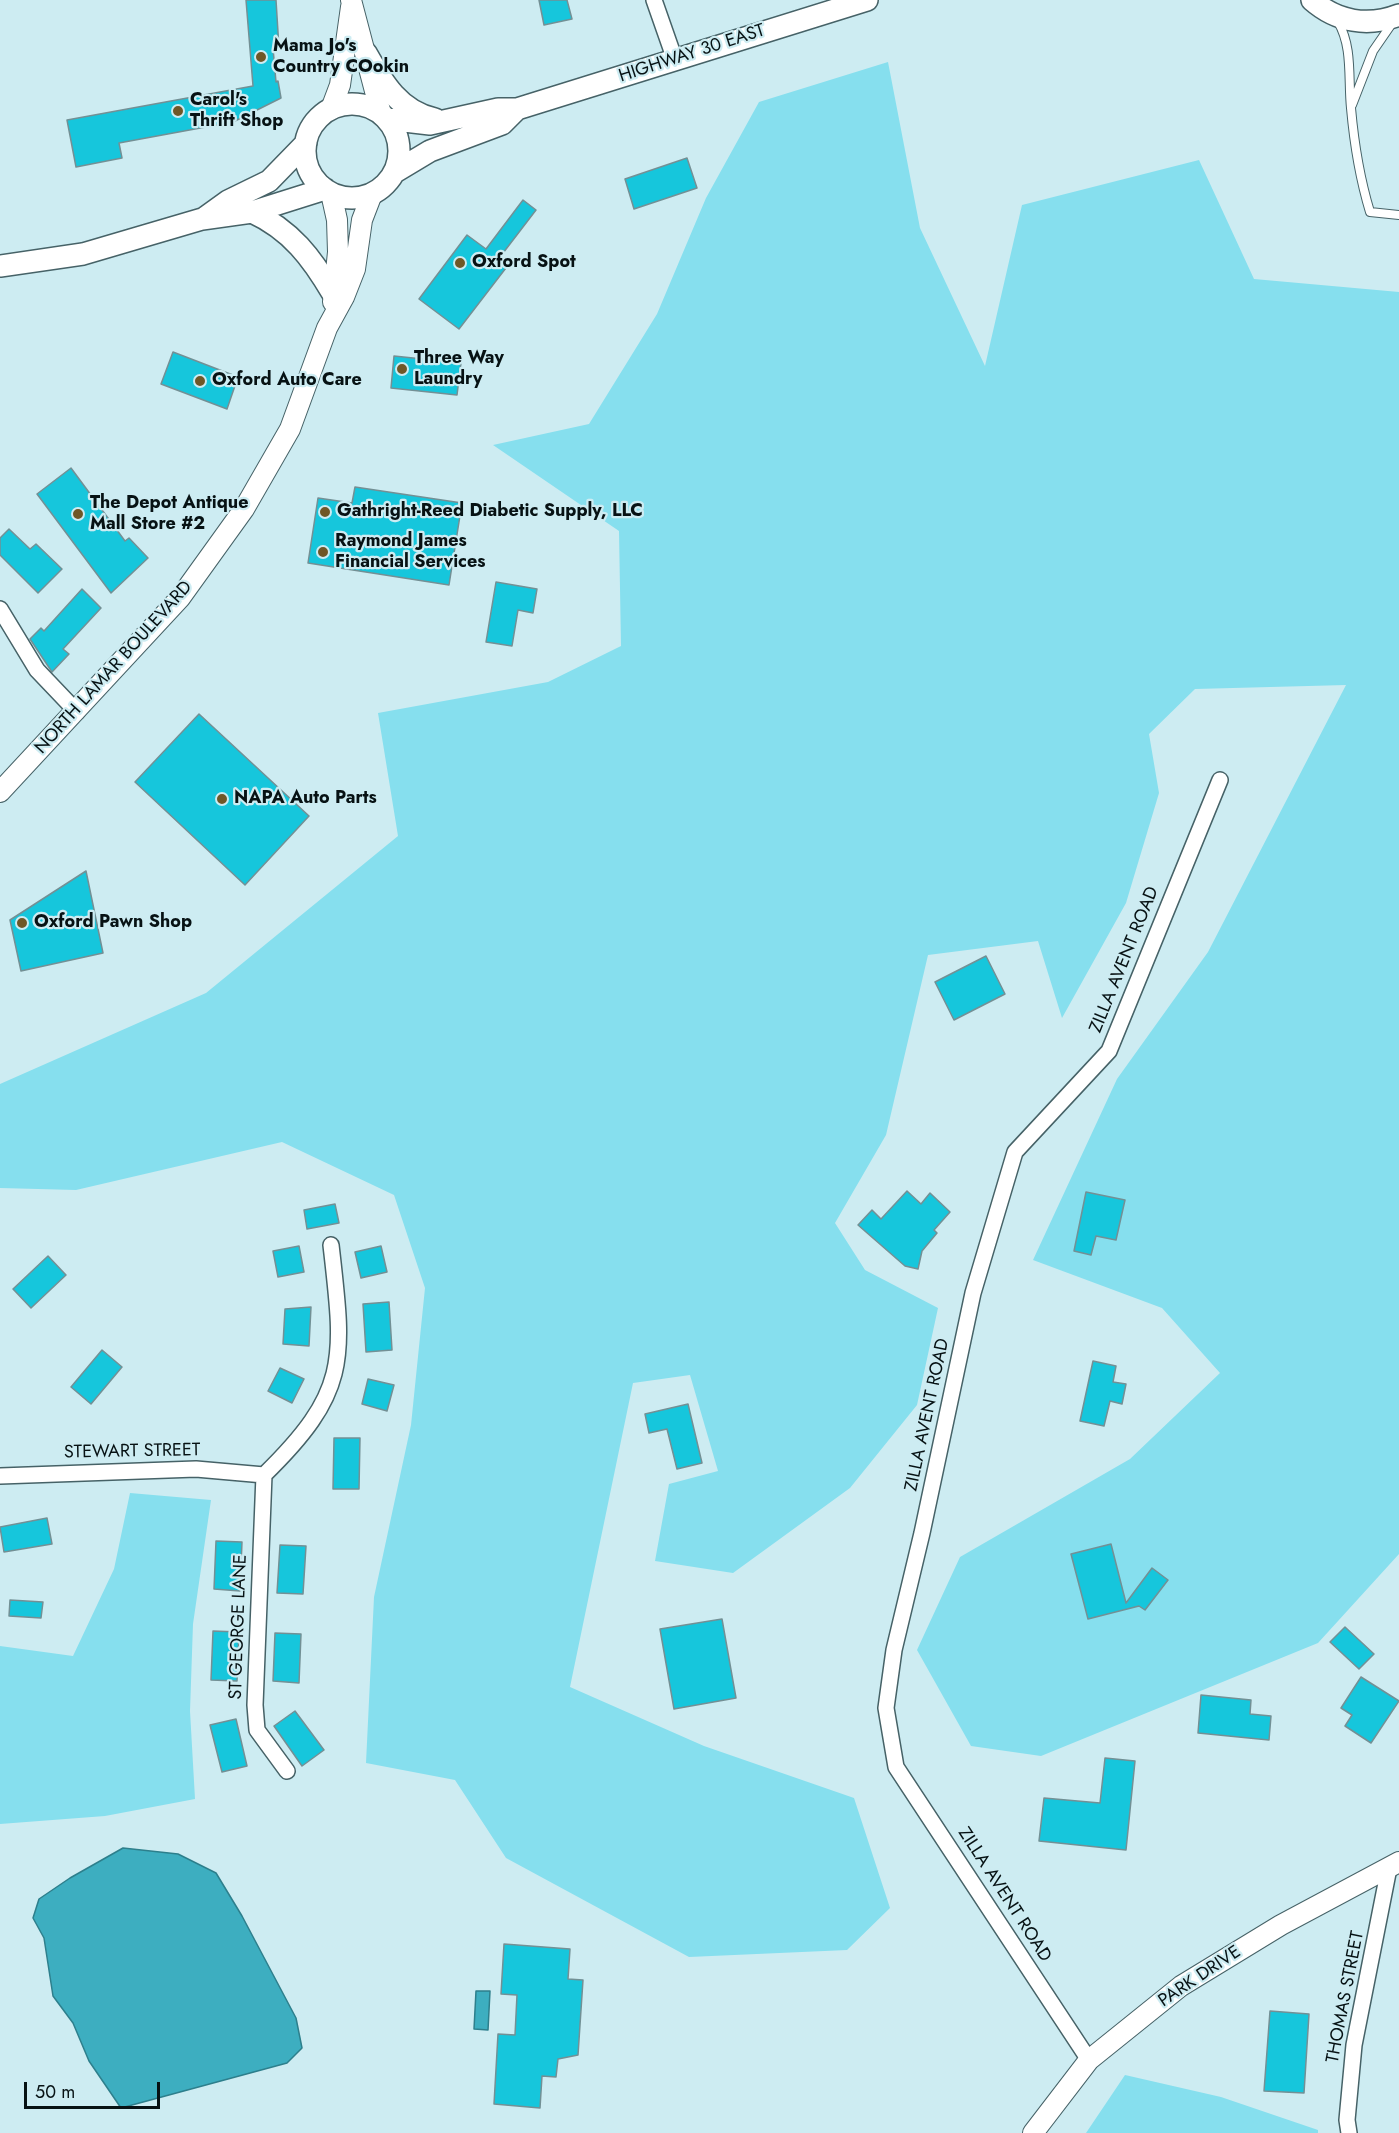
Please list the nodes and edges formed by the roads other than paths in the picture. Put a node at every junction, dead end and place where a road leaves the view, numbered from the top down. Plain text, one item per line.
1 (654, 0) edge
2 (867, 0) edge
3 (1312, 0) edge
4 (351, 2) edge
5 (1334, 15) junction
6 (1398, 16) edge
7 (366, 53) junction
8 (675, 60) junction
9 (331, 109) junction
10 (517, 109) junction
11 (1351, 110) junction
12 (384, 116) junction
13 (448, 121) junction
14 (306, 143) junction
15 (395, 171) junction
16 (328, 191) junction
17 (372, 194) junction
18 (252, 212) junction
19 (1399, 215) edge
20 (202, 219) junction
21 (0, 266) edge
22 (333, 304) junction
23 (0, 609) edge
24 (77, 712) junction
25 (1221, 780) dead end
26 (0, 792) edge
27 (331, 1245) dead end
28 (264, 1475) junction
29 (0, 1476) edge
30 (287, 1771) dead end
31 (1394, 1865) edge
32 (1089, 2060) junction
33 (1033, 2133) edge
34 (1349, 2133) edge

1 - 8 street
2 - 8 main road, HIGHWAY 30 EAST
3 - 5 main road
4 - 7 street
4 - 9 street
5 - 6 main road
5 - 11 lane
6 - 11 lane
7 - 12 street
7 - 13 main road
8 - 10 main road, HIGHWAY 30 EAST
9 - 12 main road
9 - 14 main road
10 - 13 main road, HIGHWAY 30 EAST
10 - 15 main road, HIGHWAY 30 EAST
11 - 19 lane
12 - 13 main road, HIGHWAY 30 EAST
12 - 15 main road
14 - 16 main road
14 - 20 main road
15 - 17 main road
16 - 17 main road
16 - 18 main road
16 - 22 street, NORTH LAMAR BOULEVARD
17 - 22 street, NORTH LAMAR BOULEVARD
18 - 20 main road
18 - 22 main road
20 - 21 main road
22 - 24 street, NORTH LAMAR BOULEVARD
23 - 24 street
24 - 26 street, NORTH LAMAR BOULEVARD
25 - 32 street, ZILLA AVENT ROAD
27 - 28 street
28 - 29 street, STEWART STREET
28 - 30 street, ST GEORGE LANE
31 - 32 street, PARK DRIVE
31 - 34 street, THOMAS STREET
32 - 33 street, PARK DRIVE

